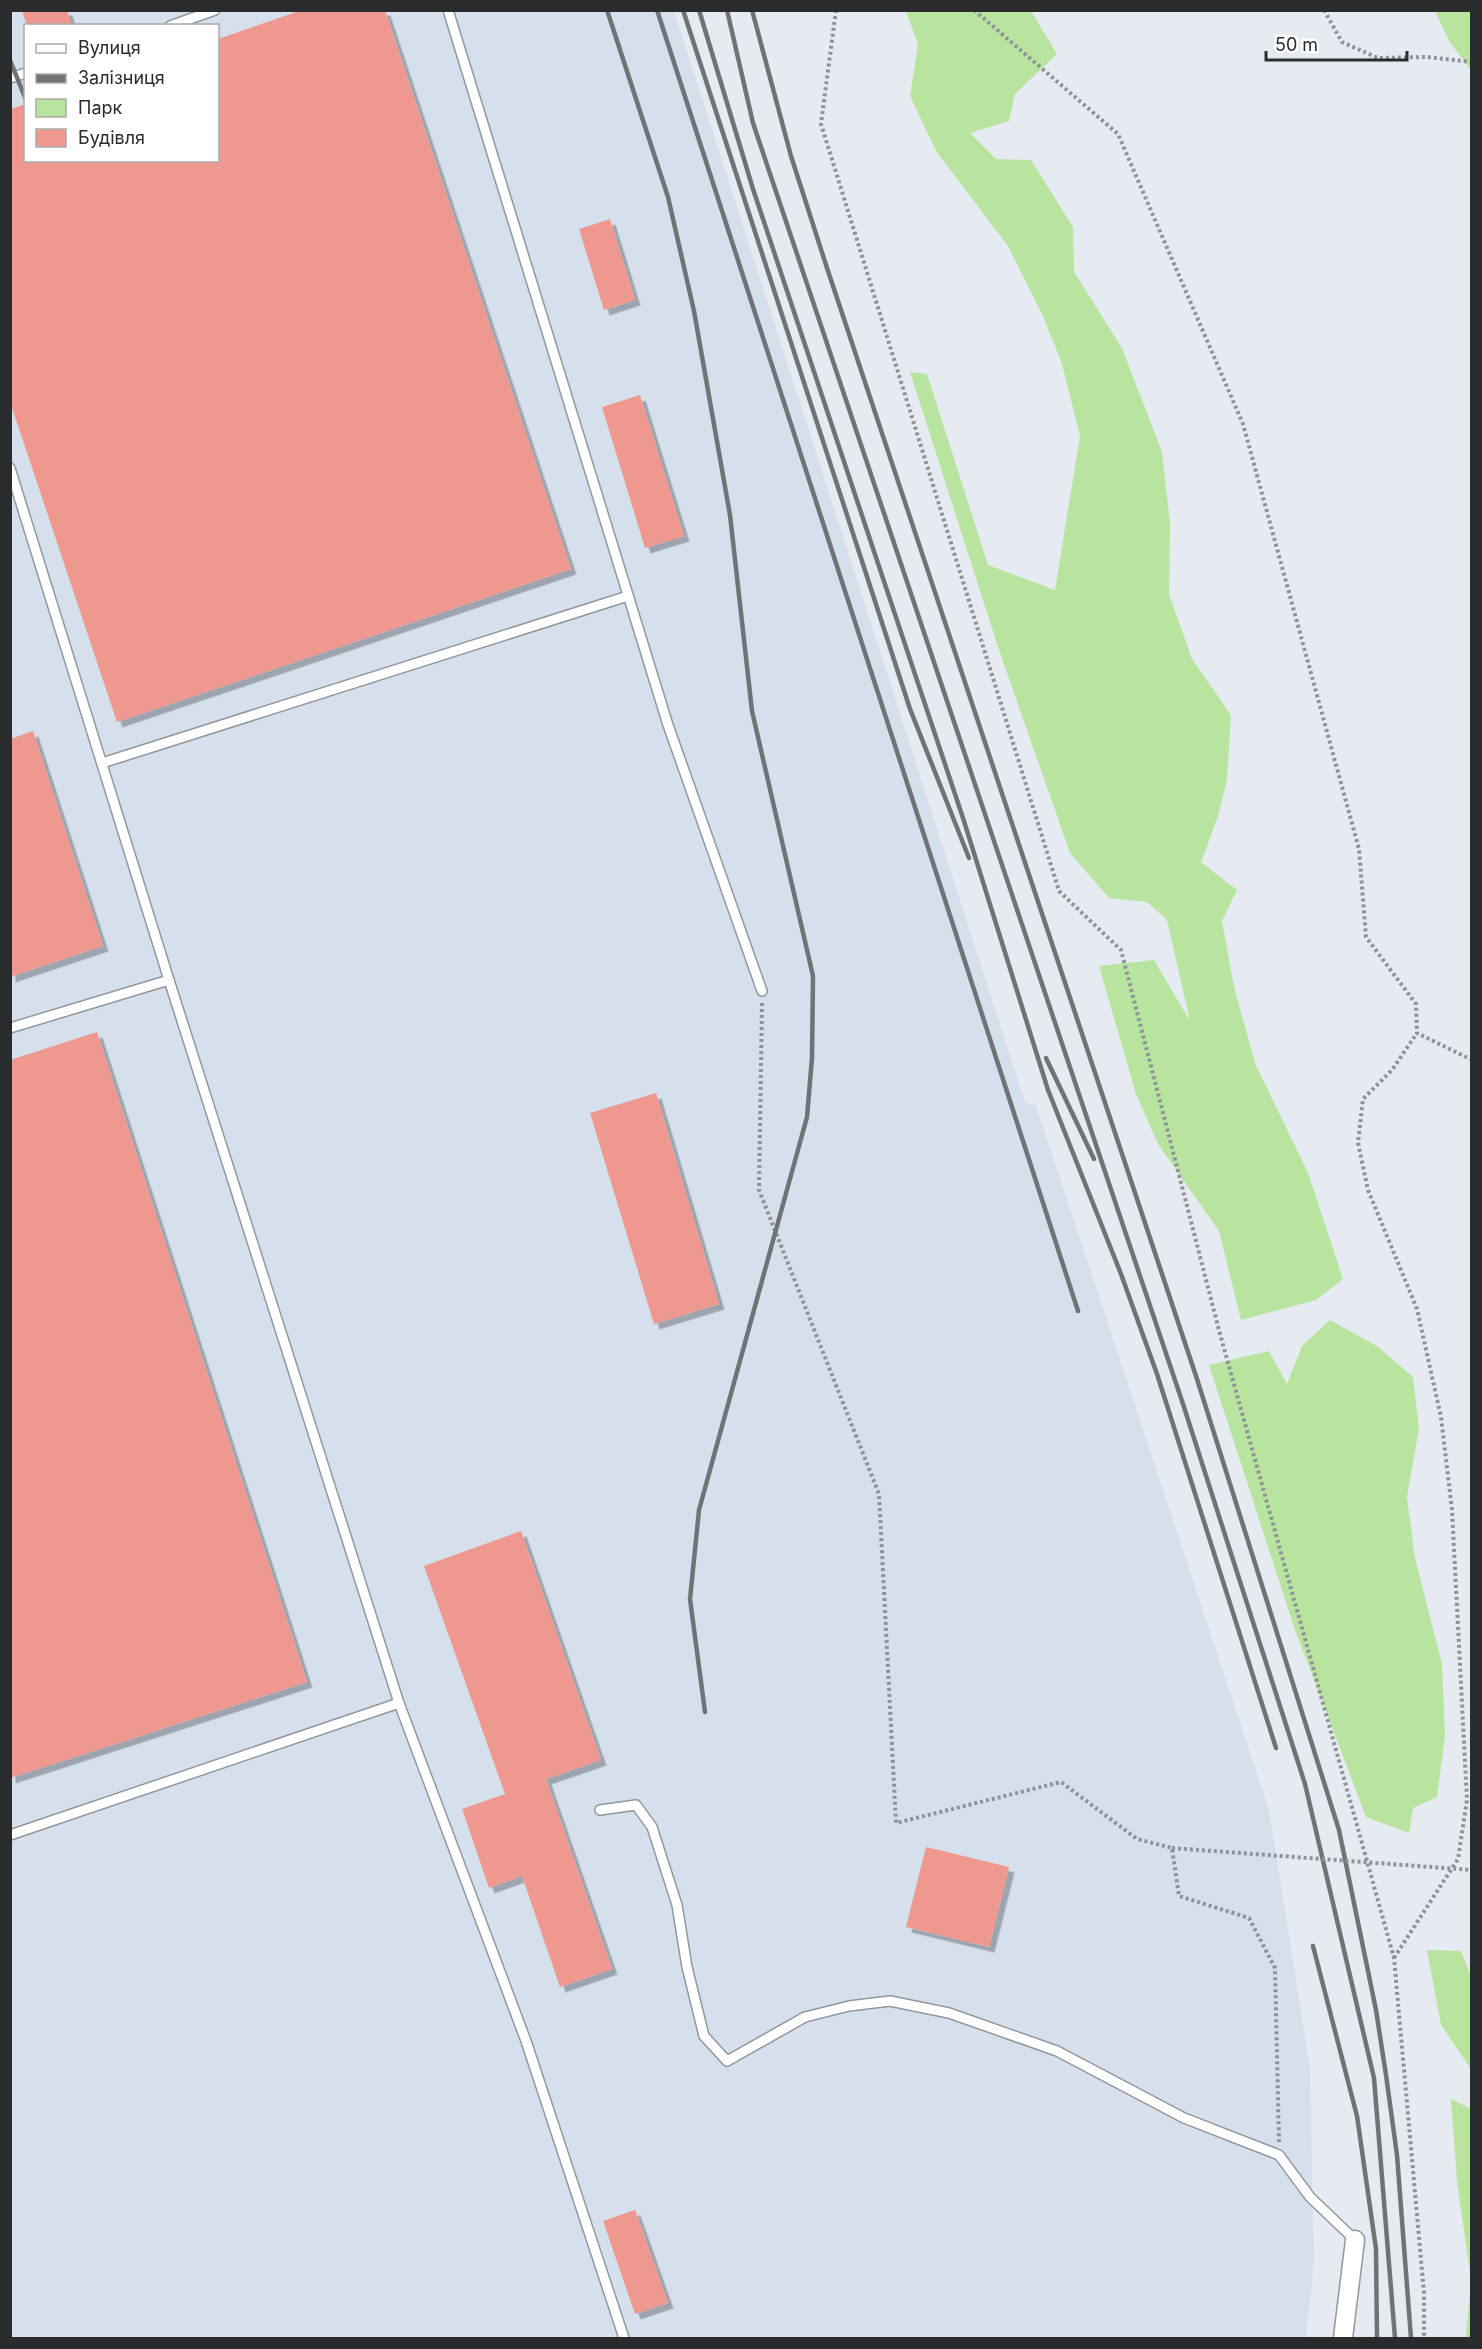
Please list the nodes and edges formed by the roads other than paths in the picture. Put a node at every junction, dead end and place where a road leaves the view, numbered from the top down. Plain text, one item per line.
1 (215, 10) edge
2 (448, 10) edge
3 (176, 24) edge
4 (10, 468) edge
5 (628, 596) junction
6 (102, 763) junction
7 (169, 980) junction
8 (762, 991) road end
9 (10, 1028) edge
10 (399, 1703) junction
11 (600, 1810) dead end
12 (10, 1835) edge
13 (1355, 2240) joint
14 (624, 2338) edge
15 (1343, 2338) edge

1 - 3 lane
2 - 5 lane
4 - 6 lane
5 - 6 lane
5 - 8 lane
6 - 7 lane
7 - 9 lane
7 - 10 lane
10 - 12 lane
10 - 14 lane
11 - 13 lane
13 - 15 street

